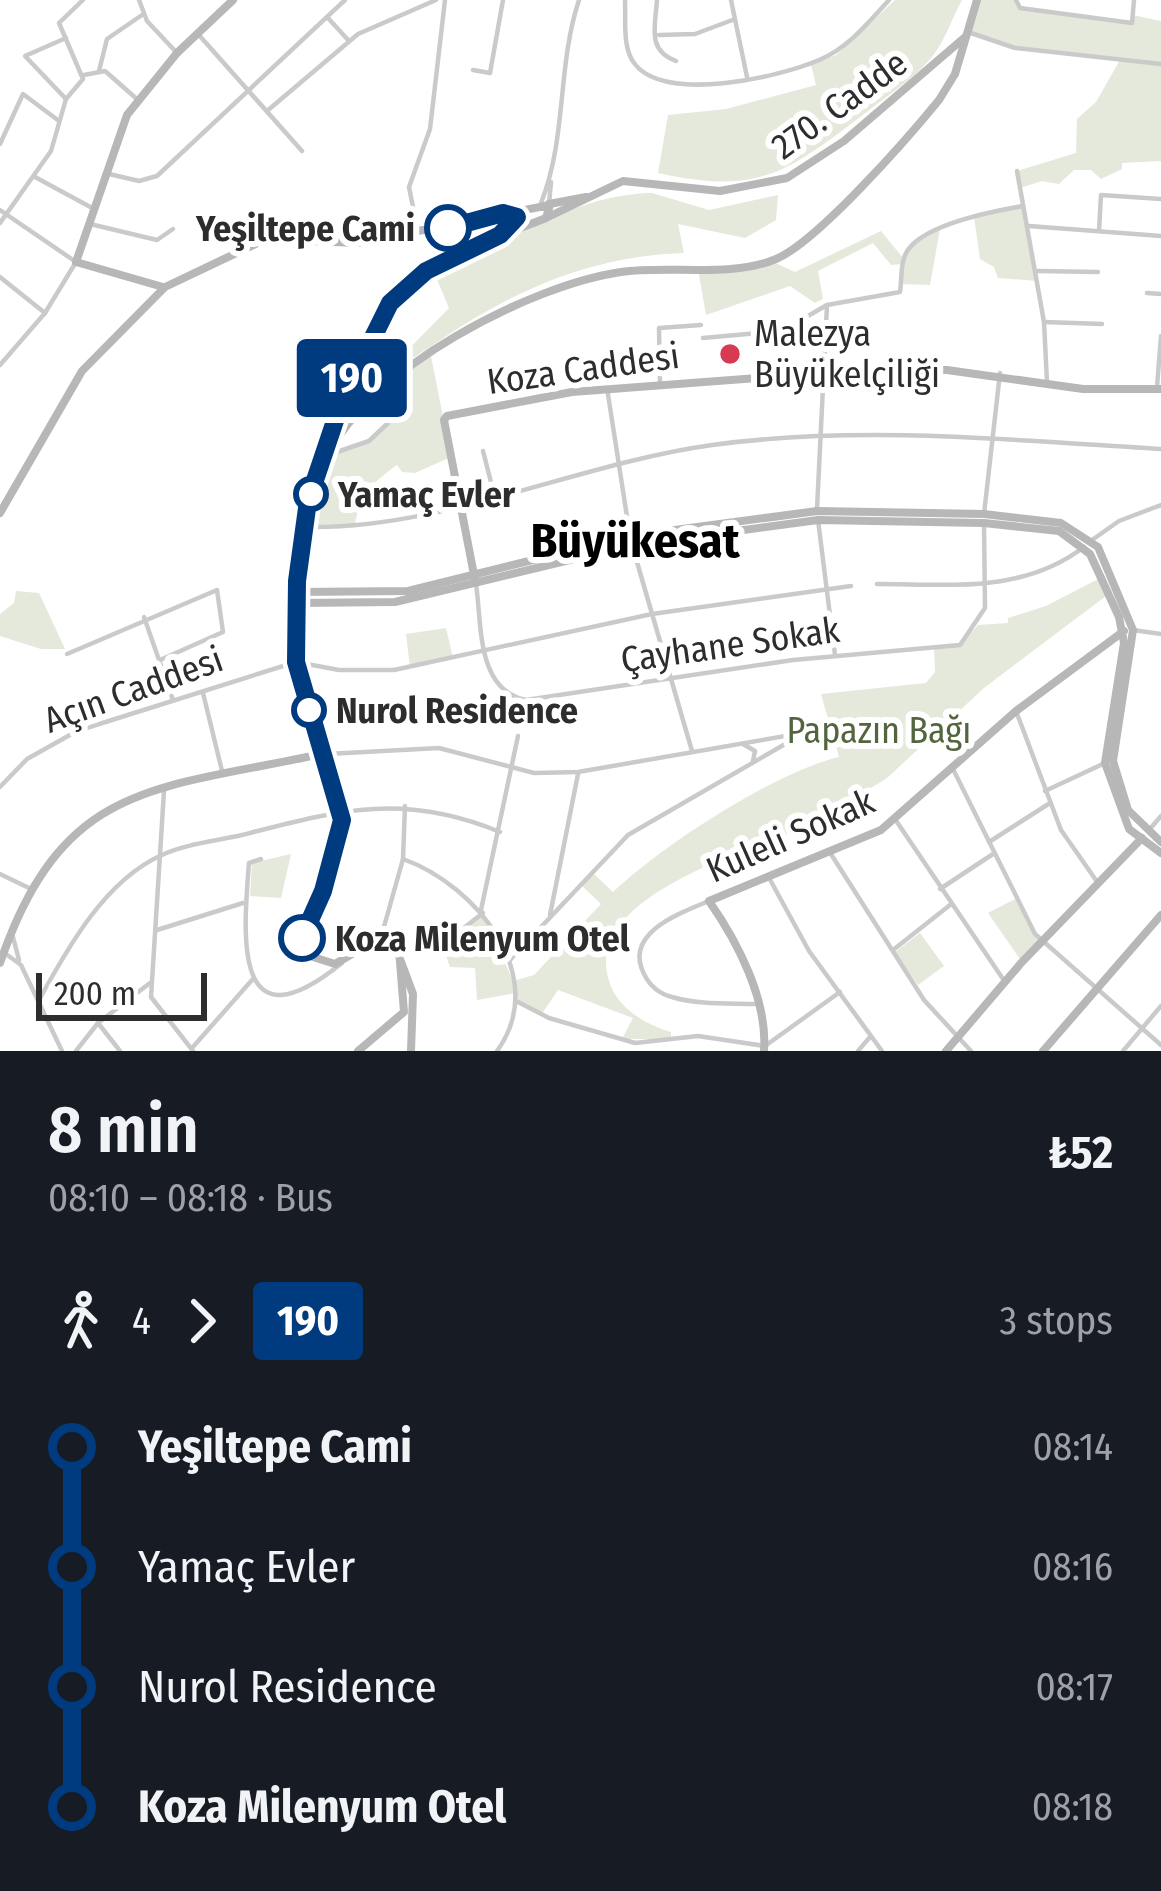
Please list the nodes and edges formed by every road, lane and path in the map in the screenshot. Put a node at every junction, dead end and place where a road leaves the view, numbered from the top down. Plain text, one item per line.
1 (83, 0) edge
2 (139, 0) edge
3 (233, 0) edge
4 (345, 0) edge
5 (436, 0) edge
6 (445, 0) edge
7 (503, 0) edge
8 (579, 0) edge
9 (626, 0) edge
10 (657, 0) edge
11 (731, 0) edge
12 (889, 0) edge
13 (977, 0) edge
14 (1016, 0) edge
15 (1135, 0) edge
16 (142, 15) junction
17 (327, 17) junction
18 (735, 19) junction
19 (196, 32) junction
20 (968, 32) junction
21 (659, 35) junction
22 (66, 38) junction
23 (349, 41) junction
24 (177, 53) junction
25 (676, 62) dead end
26 (1161, 64) edge
27 (473, 70) dead end
28 (99, 71) junction
29 (84, 75) junction
30 (747, 77) junction
31 (246, 88) junction
32 (66, 99) junction
33 (138, 100) junction
34 (267, 111) junction
35 (59, 121) junction
36 (0, 144) edge
37 (302, 151) dead end
38 (1017, 171) dead end
39 (105, 173) junction
40 (35, 177) junction
41 (587, 196) junction
42 (1161, 199) edge
43 (1023, 206) junction
44 (94, 209) junction
45 (3, 212) edge
46 (532, 212) junction
47 (503, 213) junction
48 (546, 218) junction
49 (0, 223) edge
50 (90, 224) junction
51 (1028, 226) junction
52 (172, 229) dead end
53 (1099, 231) junction
54 (418, 232) junction
55 (1161, 236) edge
56 (76, 262) junction
57 (1036, 271) junction
58 (1098, 272) dead end
59 (0, 277) edge
60 (9, 284) junction
61 (165, 287) junction
62 (1147, 293) dead end
63 (1161, 294) edge
64 (0, 296) edge
65 (827, 305) junction
66 (45, 314) junction
67 (1044, 322) junction
68 (1102, 324) dead end
69 (701, 325) dead end
70 (1161, 336) edge
71 (703, 338) dead end
72 (0, 365) edge
73 (821, 373) junction
74 (1000, 373) junction
75 (1047, 382) junction
76 (660, 384) junction
77 (386, 385) junction
78 (607, 388) junction
79 (1159, 389) edge
80 (444, 420) joint
81 (818, 438) junction
82 (992, 439) junction
83 (1161, 448) edge
84 (482, 451) dead end
85 (328, 455) junction
86 (618, 462) junction
87 (317, 479) junction
88 (494, 494) junction
89 (462, 503) junction
90 (1161, 505) edge
91 (0, 513) edge
92 (818, 516) junction
93 (984, 518) junction
94 (302, 527) junction
95 (631, 540) junction
96 (1088, 543) junction
97 (475, 579) junction
98 (877, 584) dead end
99 (985, 584) junction
100 (851, 586) dead end
101 (826, 589) junction
102 (296, 597) junction
103 (652, 614) junction
104 (144, 617) junction
105 (1128, 630) junction
106 (1161, 634) edge
107 (486, 652) junction
108 (67, 654) dead end
109 (835, 655) junction
110 (160, 660) junction
111 (296, 662) junction
112 (671, 678) junction
113 (202, 691) junction
114 (173, 700) junction
115 (1016, 711) junction
116 (820, 730) dead end
117 (804, 733) junction
118 (518, 736) dead end
119 (737, 744) junction
120 (692, 752) junction
121 (321, 754) junction
122 (1105, 763) junction
123 (952, 767) junction
124 (511, 768) junction
125 (743, 770) junction
126 (578, 772) junction
127 (223, 775) junction
128 (164, 785) junction
129 (0, 787) edge
130 (1045, 790) junction
131 (1050, 803) junction
132 (405, 806) junction
133 (342, 810) junction
134 (1161, 816) edge
135 (895, 819) junction
136 (500, 832) junction
137 (1144, 836) junction
138 (988, 842) junction
139 (1161, 842) edge
140 (829, 851) junction
141 (1161, 853) edge
142 (993, 854) junction
143 (160, 855) junction
144 (261, 860) dead end
145 (403, 860) junction
146 (0, 874) edge
147 (768, 876) junction
148 (1098, 883) junction
149 (29, 888) junction
150 (940, 889) junction
151 (709, 901) junction
152 (246, 902) junction
153 (950, 905) junction
154 (482, 912) junction
155 (550, 915) junction
156 (1161, 915) edge
157 (13, 927) junction
158 (157, 930) junction
159 (380, 941) junction
160 (1041, 941) junction
161 (891, 952) junction
162 (399, 955) junction
163 (1, 957) edge
164 (508, 962) junction
165 (342, 963) junction
166 (22, 965) junction
167 (251, 980) junction
168 (1005, 982) junction
169 (150, 983) junction
170 (1093, 989) junction
171 (839, 992) junction
172 (39, 1000) junction
173 (518, 1002) junction
174 (758, 1004) junction
175 (1161, 1006) edge
176 (393, 1022) junction
177 (98, 1023) junction
178 (1141, 1029) junction
179 (870, 1037) junction
180 (956, 1039) junction
181 (1161, 1045) edge
182 (765, 1048) edge
183 (191, 1050) edge
184 (411, 1050) edge
185 (62, 1051) edge
186 (76, 1051) edge
187 (120, 1051) edge
188 (358, 1051) edge
189 (497, 1051) edge
190 (858, 1051) edge
191 (882, 1051) edge
192 (946, 1051) edge
193 (971, 1051) edge
194 (1043, 1051) edge
195 (1123, 1051) edge

1 - 22 street
2 - 16 street
3 - 19 street
4 - 17 street
5 - 23 street
6 - 54 street
7 - 27 street
8 - 46 street
9 - 30 street
10 - 21 street
11 - 18 street
12 - 30 street
13 - 20 street
14 - 15 street
16 - 24 street
16 - 28 street
17 - 23 street
17 - 31 street
18 - 21 street
18 - 30 street
19 - 24 street
19 - 31 street
20 - 26 street
20 - 41 street, 270. Cadde
20 - 77 street
21 - 25 street
22 - 29 street
22 - 32 street
23 - 34 street
24 - 33 street
28 - 29 street
28 - 33 street
29 - 32 street
31 - 34 street
31 - 39 street
32 - 35 street
33 - 39 street
34 - 37 street
35 - 36 street
35 - 40 street
38 - 43 street
39 - 44 street
40 - 44 street
40 - 45 street
41 - 46 street, 270. Cadde
41 - 48 street, 270. Cadde
42 - 53 street
43 - 51 street
43 - 65 street
44 - 50 street
45 - 49 street
45 - 56 street
46 - 47 street, 270. Cadde
46 - 47 street
46 - 48 street, 270. Cadde
46 - 48 street
46 - 87 street
47 - 54 street, 270. Cadde
50 - 52 street
50 - 56 street
51 - 53 street
51 - 57 street
53 - 55 street
54 - 61 street, 270. Cadde
56 - 61 street
56 - 66 street
57 - 58 street
57 - 67 street
59 - 60 street
60 - 64 street
60 - 66 street
61 - 91 street, 270. Cadde
62 - 63 street
65 - 71 street
65 - 73 street
66 - 72 street
67 - 68 street
67 - 75 street
69 - 76 street
70 - 79 street
73 - 74 street, Koza Caddesi
73 - 76 street, Koza Caddesi
73 - 81 street
74 - 75 street, Koza Caddesi
74 - 82 street
75 - 79 street, Koza Caddesi
76 - 78 street, Koza Caddesi
77 - 85 street
77 - 85 street
78 - 80 street, Koza Caddesi
78 - 86 street
80 - 89 street, Çayhane Sokak
81 - 82 street
81 - 86 street
81 - 92 street
82 - 83 street
82 - 93 street
84 - 88 street
85 - 87 street
86 - 88 street
86 - 95 street
87 - 94 street
88 - 89 street
89 - 94 street
89 - 97 street, Çayhane Sokak
90 - 96 street
92 - 93 street
92 - 95 street
92 - 101 street
93 - 96 street
93 - 99 street
94 - 102 street
95 - 97 street
95 - 103 street
96 - 99 street
96 - 105 street
97 - 102 street
97 - 107 street, Çayhane Sokak
98 - 99 street
99 - 109 street, Çayhane Sokak
100 - 101 street
101 - 103 street
101 - 109 street
102 - 111 street
103 - 107 street
103 - 112 street
104 - 108 street
104 - 110 street
104 - 110 street
105 - 106 street
105 - 115 street, Kuleli Sokak
105 - 122 street
105 - 137 street
107 - 111 street
107 - 112 street, Çayhane Sokak
109 - 112 street, Çayhane Sokak
110 - 114 street
111 - 113 street, Açın Caddesi
111 - 121 street
112 - 120 street
113 - 114 street, Açın Caddesi
113 - 127 street
114 - 129 street, Açın Caddesi
115 - 123 street, Kuleli Sokak
115 - 130 street
116 - 117 street
117 - 119 street
117 - 125 street
118 - 124 street
119 - 120 street
119 - 125 street
120 - 126 street
121 - 124 street
121 - 127 street
121 - 133 street
122 - 130 street
122 - 137 street
123 - 135 street, Kuleli Sokak
123 - 138 street
124 - 126 street
124 - 136 street
125 - 155 street
126 - 155 street
127 - 128 street
128 - 143 street
128 - 149 street
130 - 131 street
131 - 138 street
131 - 148 street
132 - 133 street
132 - 136 street
132 - 145 street
133 - 143 street
133 - 165 street
134 - 137 street
135 - 140 street, Kuleli Sokak
135 - 150 street
136 - 154 street
137 - 139 street
137 - 141 street
137 - 148 street
138 - 142 street
140 - 147 street, Kuleli Sokak
140 - 161 street
142 - 150 street
142 - 160 street
143 - 158 street
143 - 172 street
144 - 152 street
145 - 154 street
145 - 159 street
146 - 149 street
147 - 151 street, Kuleli Sokak
147 - 171 street
148 - 160 street
149 - 157 street
150 - 153 street
151 - 174 street
151 - 174 street, Kuleli Sokak
152 - 158 street
152 - 167 street
153 - 161 street
153 - 168 street
154 - 162 street
154 - 164 street
155 - 164 street
156 - 170 street
157 - 163 street
157 - 166 street
158 - 169 street
159 - 162 street
159 - 165 street
160 - 168 street
160 - 170 street
161 - 180 street
162 - 176 street
162 - 184 street
163 - 166 street
164 - 173 street
165 - 167 street
166 - 172 street
167 - 183 street
168 - 180 street
169 - 177 street
169 - 183 street
170 - 178 street
170 - 194 street
171 - 179 street
171 - 182 street
172 - 185 street
173 - 182 street
173 - 189 street
174 - 182 street
175 - 178 street
176 - 184 street
176 - 188 street
177 - 186 street
177 - 187 street
178 - 181 street
178 - 195 street
179 - 190 street
179 - 191 street
180 - 192 street
180 - 193 street

